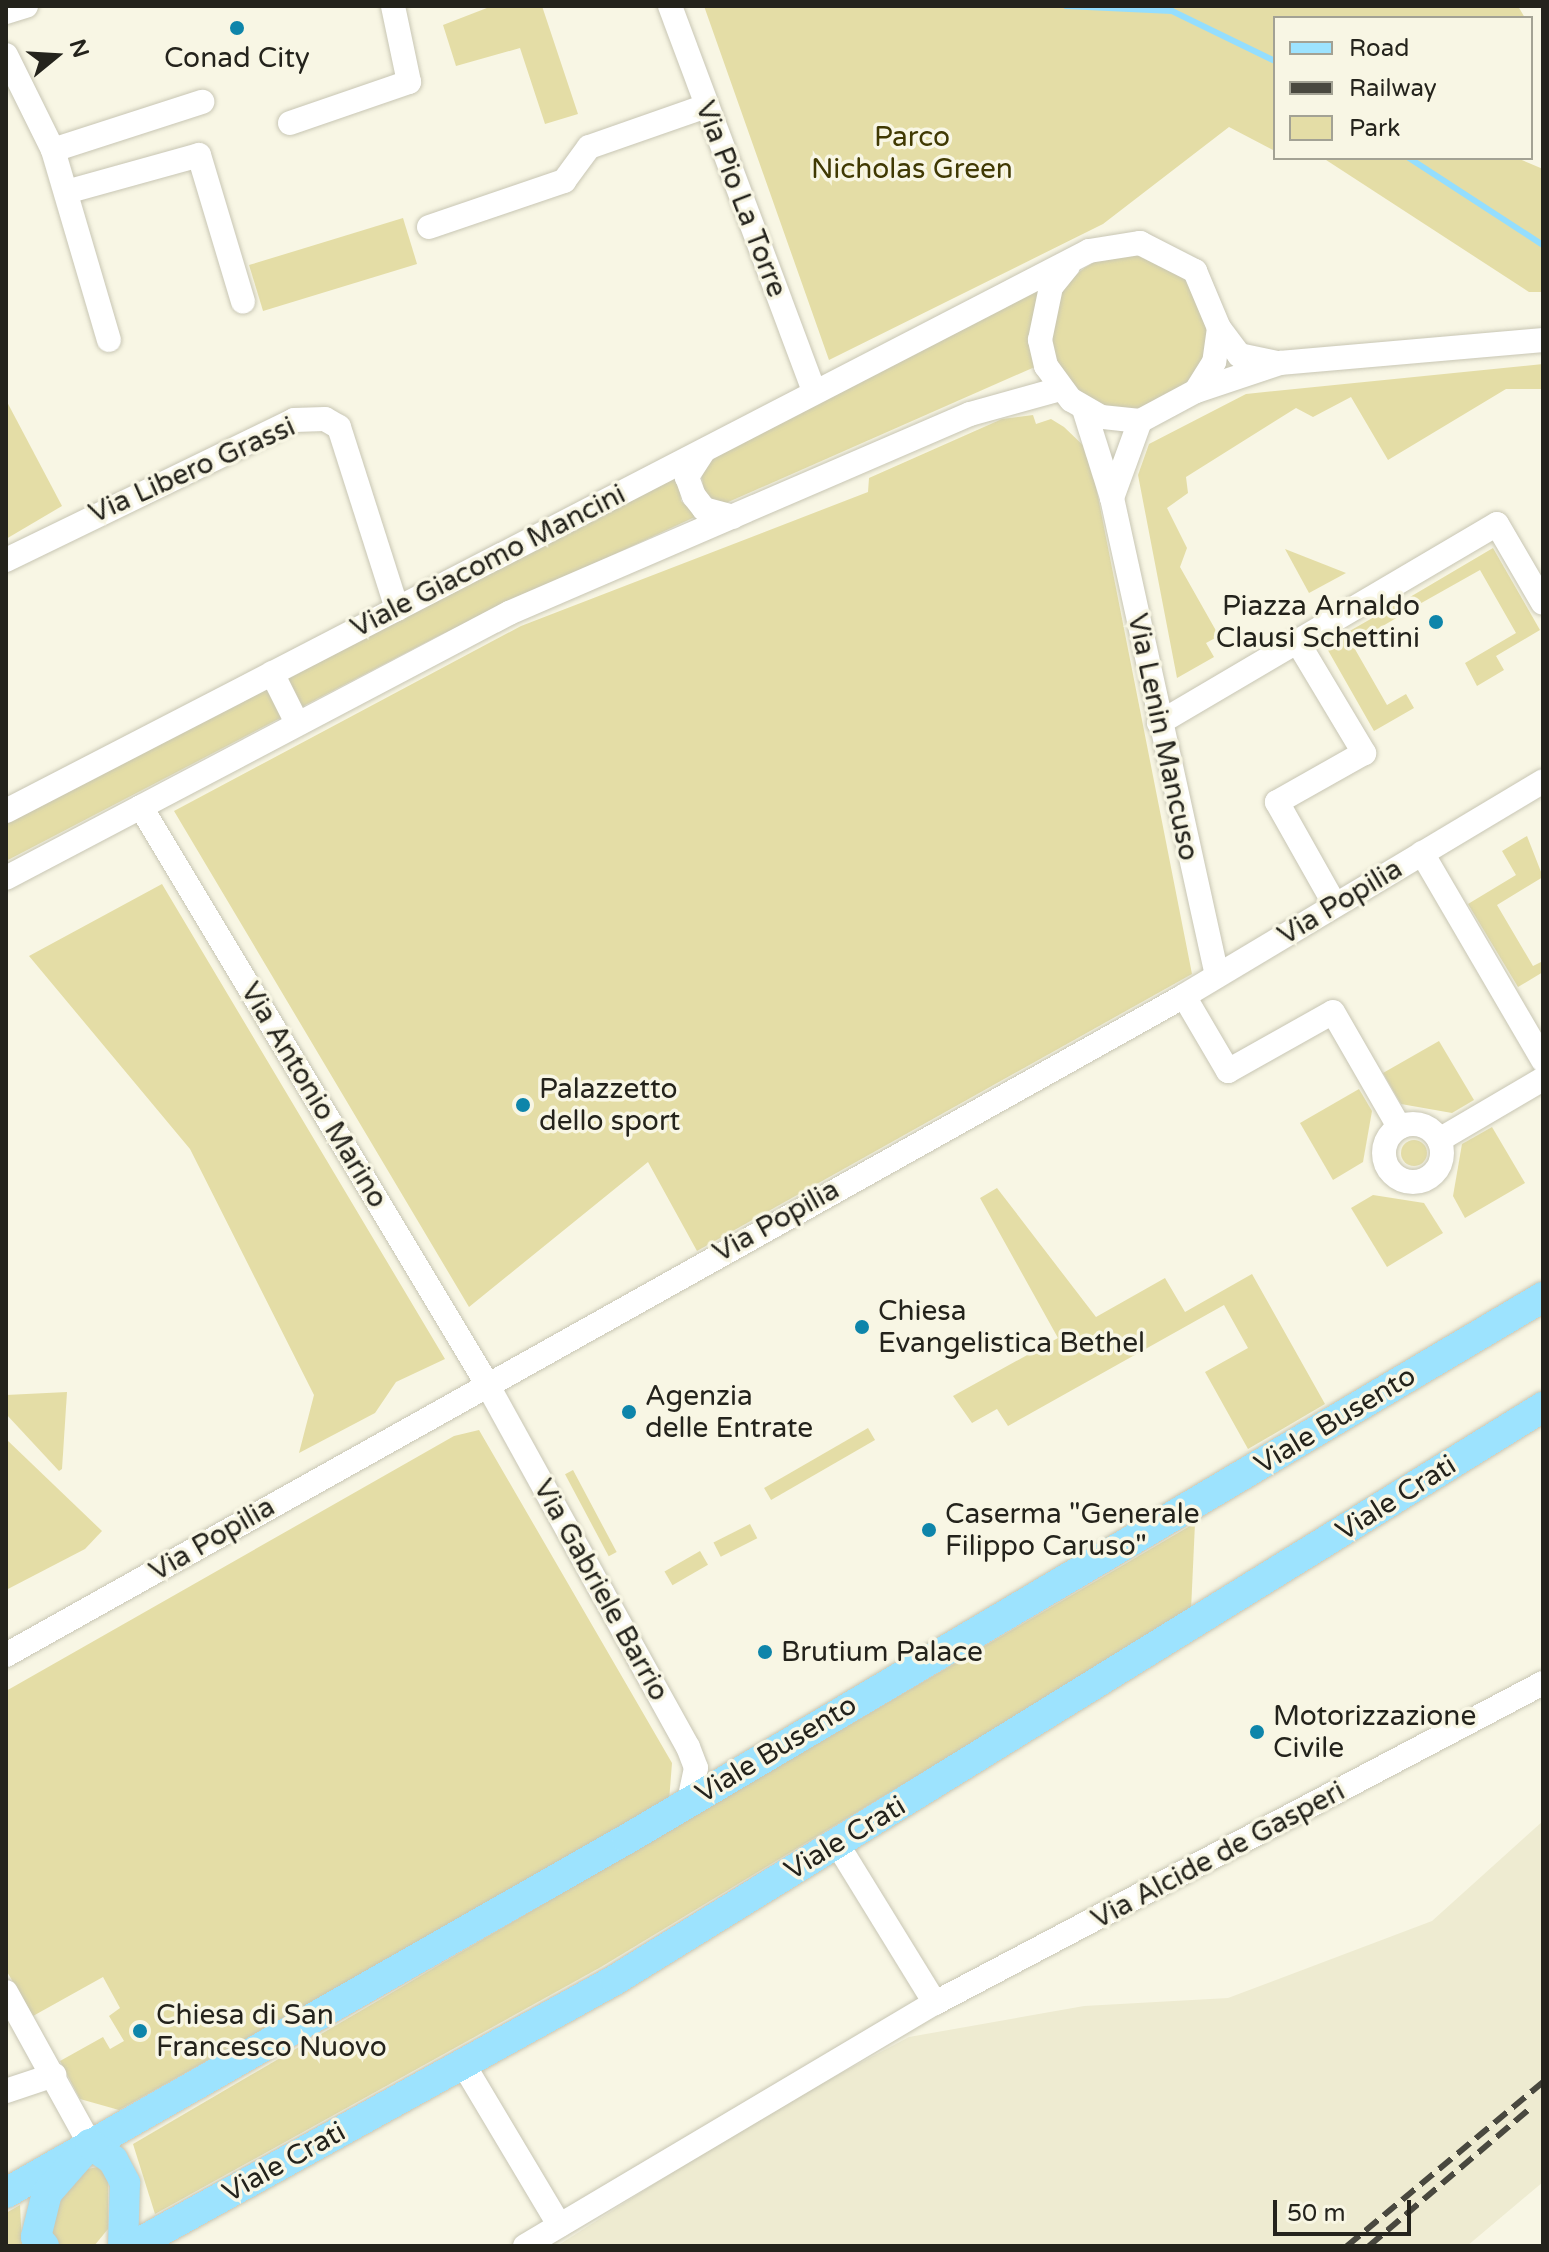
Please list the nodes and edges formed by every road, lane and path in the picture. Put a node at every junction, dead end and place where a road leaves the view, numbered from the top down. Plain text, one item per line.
1 (26, 6) edge
2 (393, 6) edge
3 (670, 6) edge
4 (6, 12) edge
5 (6, 55) edge
6 (202, 102) dead end
7 (706, 106) junction
8 (290, 123) dead end
9 (53, 150) junction
10 (66, 192) junction
11 (429, 227) dead end
12 (1068, 266) junction
13 (243, 302) dead end
14 (1219, 328) junction
15 (109, 340) dead end
16 (1543, 340) edge
17 (1280, 363) junction
18 (1060, 389) junction
19 (1196, 391) junction
20 (814, 392) junction
21 (1084, 409) junction
22 (1140, 421) junction
23 (704, 450) junction
24 (1112, 498) junction
25 (733, 517) junction
26 (6, 560) edge
27 (1543, 603) edge
28 (397, 609) junction
29 (1297, 641) junction
30 (272, 673) junction
31 (297, 723) junction
32 (1159, 723) junction
33 (1543, 781) edge
34 (141, 807) junction
35 (6, 811) edge
36 (1422, 853) junction
37 (6, 878) edge
38 (1335, 905) junction
39 (1217, 976) junction
40 (1184, 996) junction
41 (1543, 1060) edge
42 (1543, 1079) edge
43 (1399, 1127) junction
44 (1439, 1140) junction
45 (1543, 1297) edge
46 (487, 1384) junction
47 (1543, 1407) edge
48 (6, 1655) edge
49 (1543, 1683) edge
50 (689, 1801) junction
51 (836, 1842) junction
52 (6, 1992) edge
53 (935, 2003) junction
54 (462, 2062) junction
55 (54, 2075) junction
56 (6, 2091) edge
57 (90, 2144) junction
58 (6, 2193) edge
59 (559, 2225) junction
60 (39, 2243) edge
61 (123, 2246) edge
62 (133, 2246) edge
63 (525, 2246) edge

1 - 4 street
2 - 8 street
3 - 7 street, Via Pio La Torre
5 - 9 street
6 - 9 street
7 - 11 street
7 - 20 street, Via Pio La Torre
9 - 10 street
10 - 13 street
10 - 15 street
12 - 14 street, Viale Giacomo Mancini
12 - 18 street
12 - 20 street, Viale Giacomo Mancini
14 - 17 street
14 - 19 street
16 - 17 street
17 - 19 street
18 - 21 street
18 - 25 street, Viale Giacomo Mancini
19 - 22 street
20 - 23 street, Viale Giacomo Mancini
21 - 22 street
21 - 24 street, Via Lenin Mancuso
22 - 24 street
23 - 25 street
23 - 28 street, Viale Giacomo Mancini
24 - 32 street, Via Lenin Mancuso
25 - 31 street, Viale Giacomo Mancini
26 - 28 street, Via Libero Grassi
27 - 29 street
28 - 30 street, Viale Giacomo Mancini
29 - 32 street
29 - 38 street
30 - 31 street
30 - 35 street, Viale Giacomo Mancini
31 - 34 street, Viale Giacomo Mancini
32 - 39 street, Via Lenin Mancuso
33 - 36 street, Via Popilia
34 - 37 street, Viale Giacomo Mancini
34 - 46 street, Via Antonio Marino
36 - 38 street, Via Popilia
36 - 41 street
38 - 39 street, Via Popilia
39 - 40 street, Via Popilia
40 - 43 street
40 - 46 street, Via Popilia
42 - 44 street
43 - 44 street
43 - 44 street
45 - 50 main road, Viale Busento
46 - 48 street, Via Popilia
46 - 50 street, Via Gabriele Barrio
47 - 51 main road, Viale Crati
49 - 53 street, Via Alcide de Gasperi
50 - 57 main road, Viale Busento
51 - 53 street
51 - 54 main road, Viale Crati
52 - 55 street
53 - 59 street, Via Alcide de Gasperi
54 - 59 street
54 - 62 main road, Viale Crati
55 - 56 street
55 - 57 street
57 - 58 main road, Viale Busento
57 - 60 main road
57 - 61 main road
59 - 63 street, Via Alcide de Gasperi

